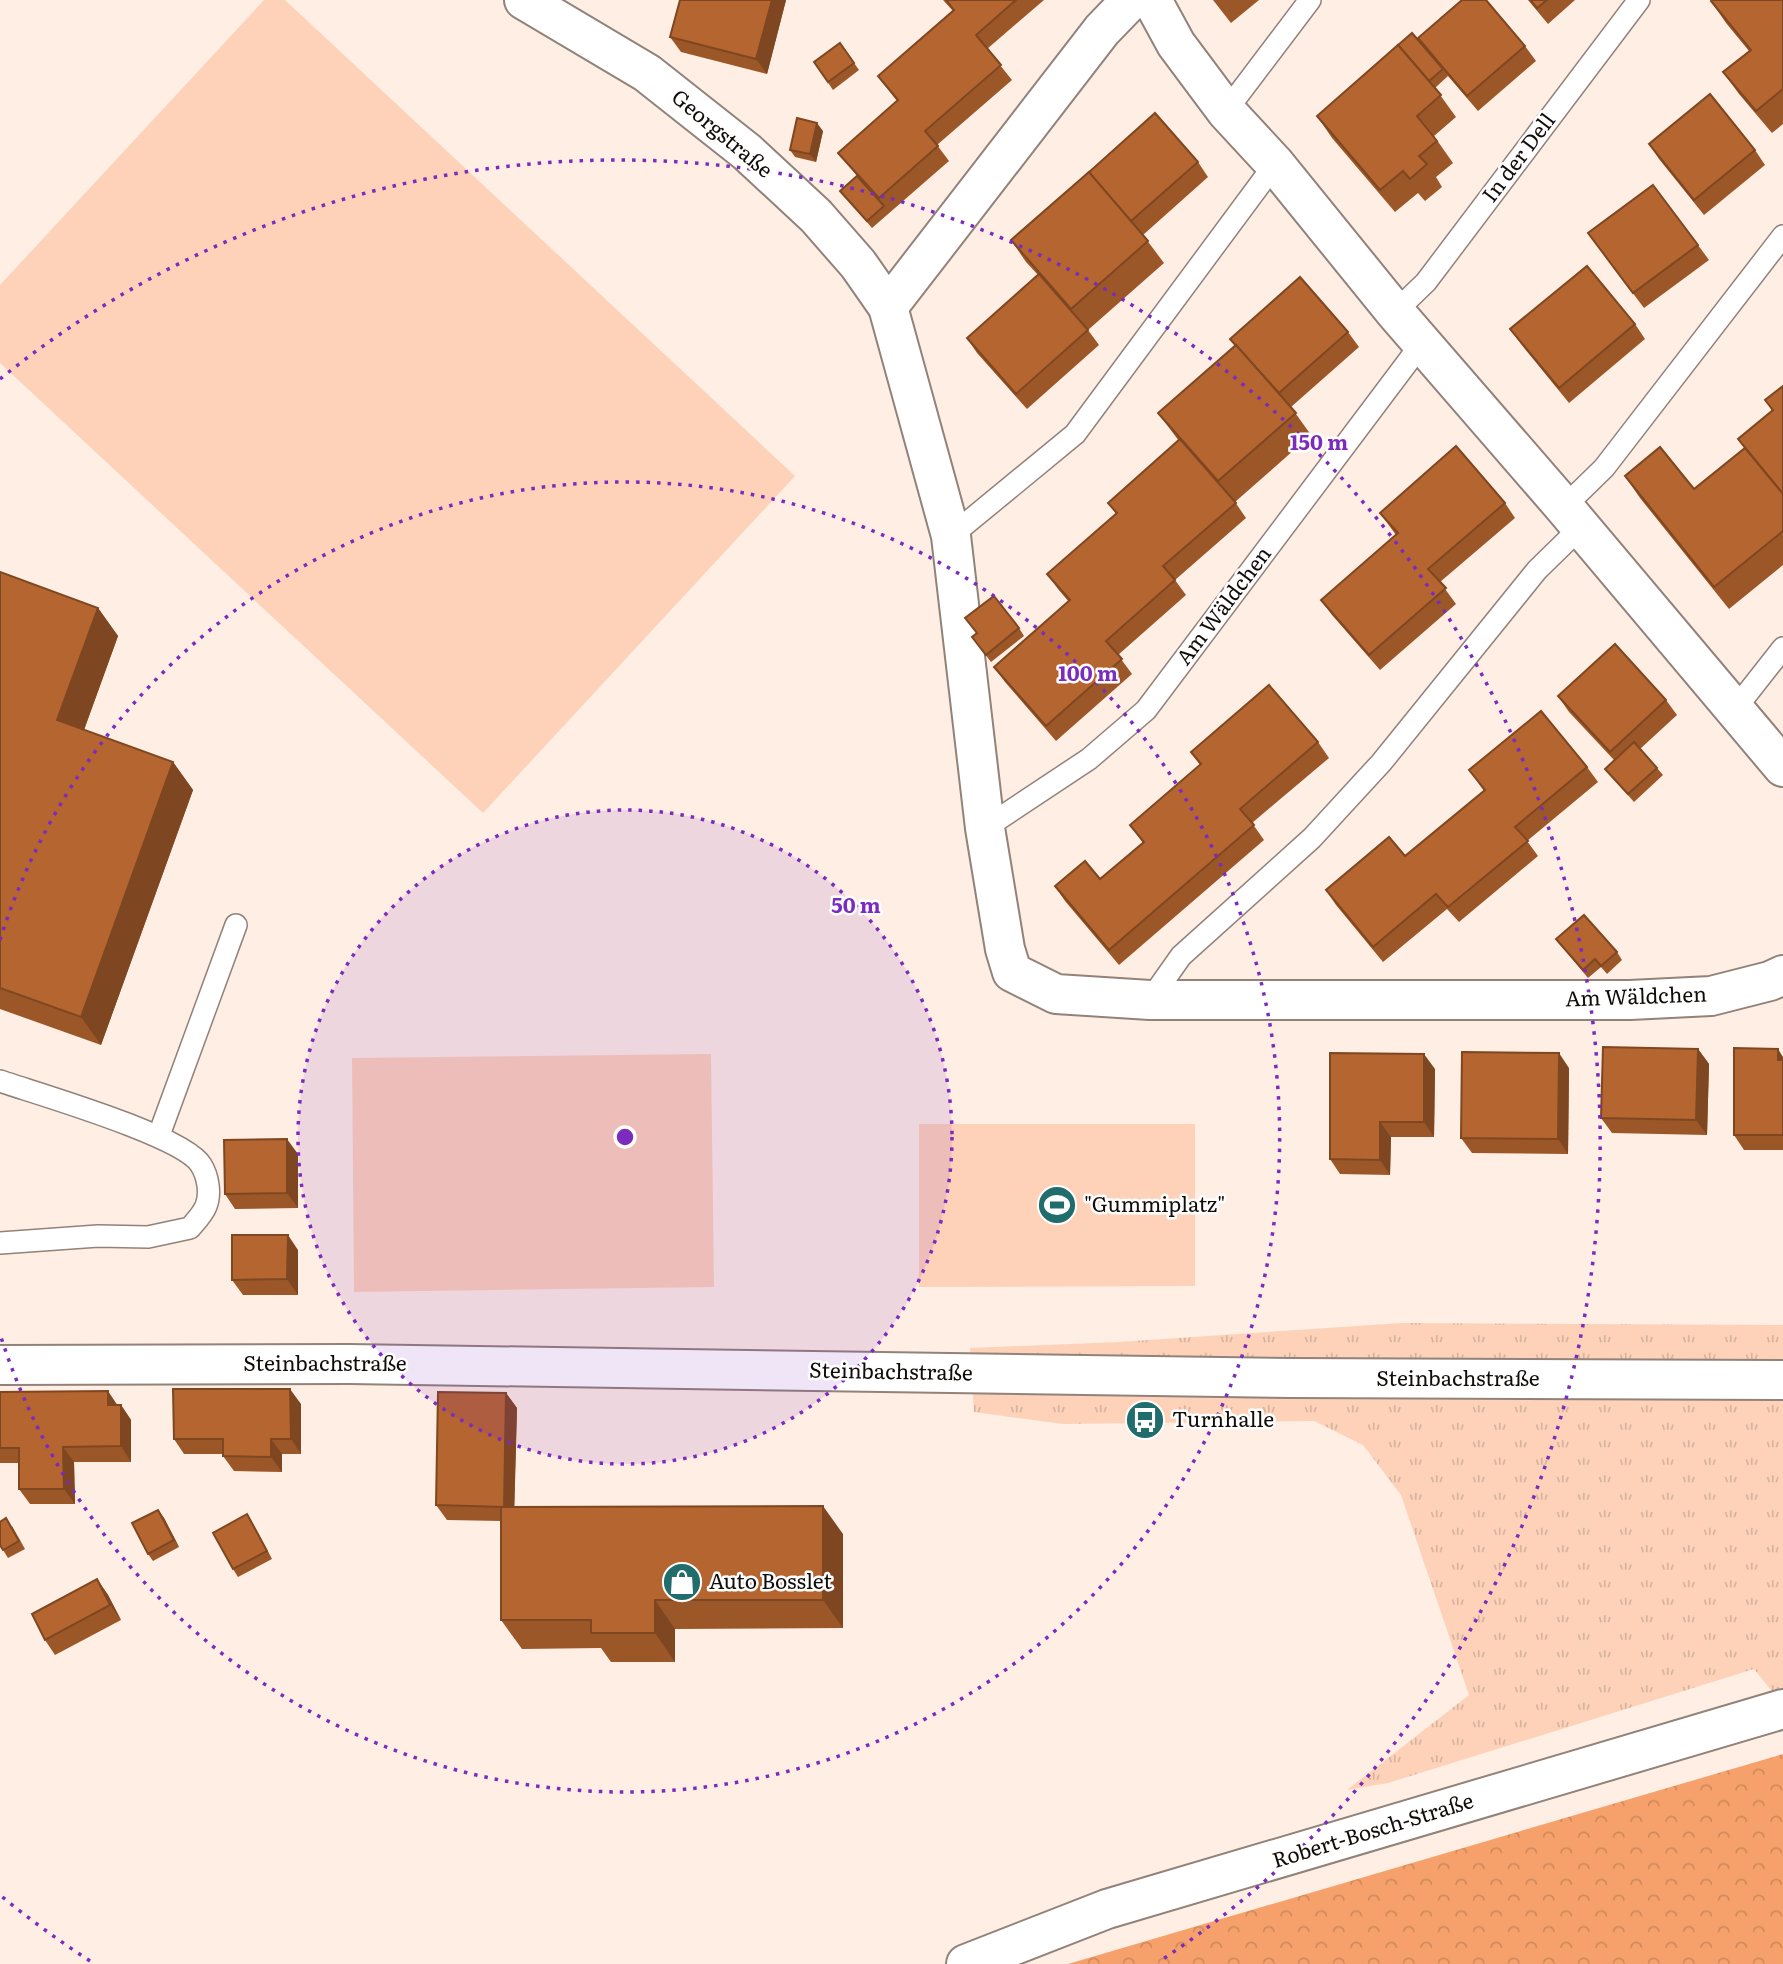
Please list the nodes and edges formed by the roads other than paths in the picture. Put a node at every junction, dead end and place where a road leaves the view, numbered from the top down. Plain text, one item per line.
1 (1131, 0) edge
2 (1152, 0) edge
3 (1310, 0) edge
4 (1639, 0) edge
5 (547, 5) edge
6 (1226, 111) junction
7 (1275, 164) junction
8 (1783, 236) edge
9 (888, 307) junction
10 (1395, 312) junction
11 (1422, 343) junction
12 (1572, 517) junction
13 (950, 536) junction
14 (1783, 648) edge
15 (1735, 709) junction
16 (1783, 767) edge
17 (985, 828) junction
18 (236, 925) dead end
19 (1783, 975) edge
20 (1150, 1000) junction
21 (0, 1081) edge
22 (159, 1135) junction
23 (0, 1243) edge
24 (0, 1365) edge
25 (1783, 1380) edge
26 (1783, 1709) edge
27 (966, 1964) edge

1 - 9 street
2 - 6 street
3 - 6 lane
4 - 10 lane, In der Dell
5 - 9 street, Georgstraße
6 - 7 street
7 - 10 street
7 - 13 lane
8 - 12 lane
9 - 13 street, Am Wäldchen
10 - 11 street
11 - 12 street
11 - 17 lane, Am Wäldchen
12 - 15 street
12 - 20 lane
13 - 17 street, Am Wäldchen
14 - 15 lane
15 - 16 street
17 - 20 street, Am Wäldchen
18 - 22 lane
19 - 20 street, Am Wäldchen
21 - 22 lane
22 - 23 lane
24 - 25 street, Steinbachstraße
26 - 27 street, Robert-Bosch-Straße

